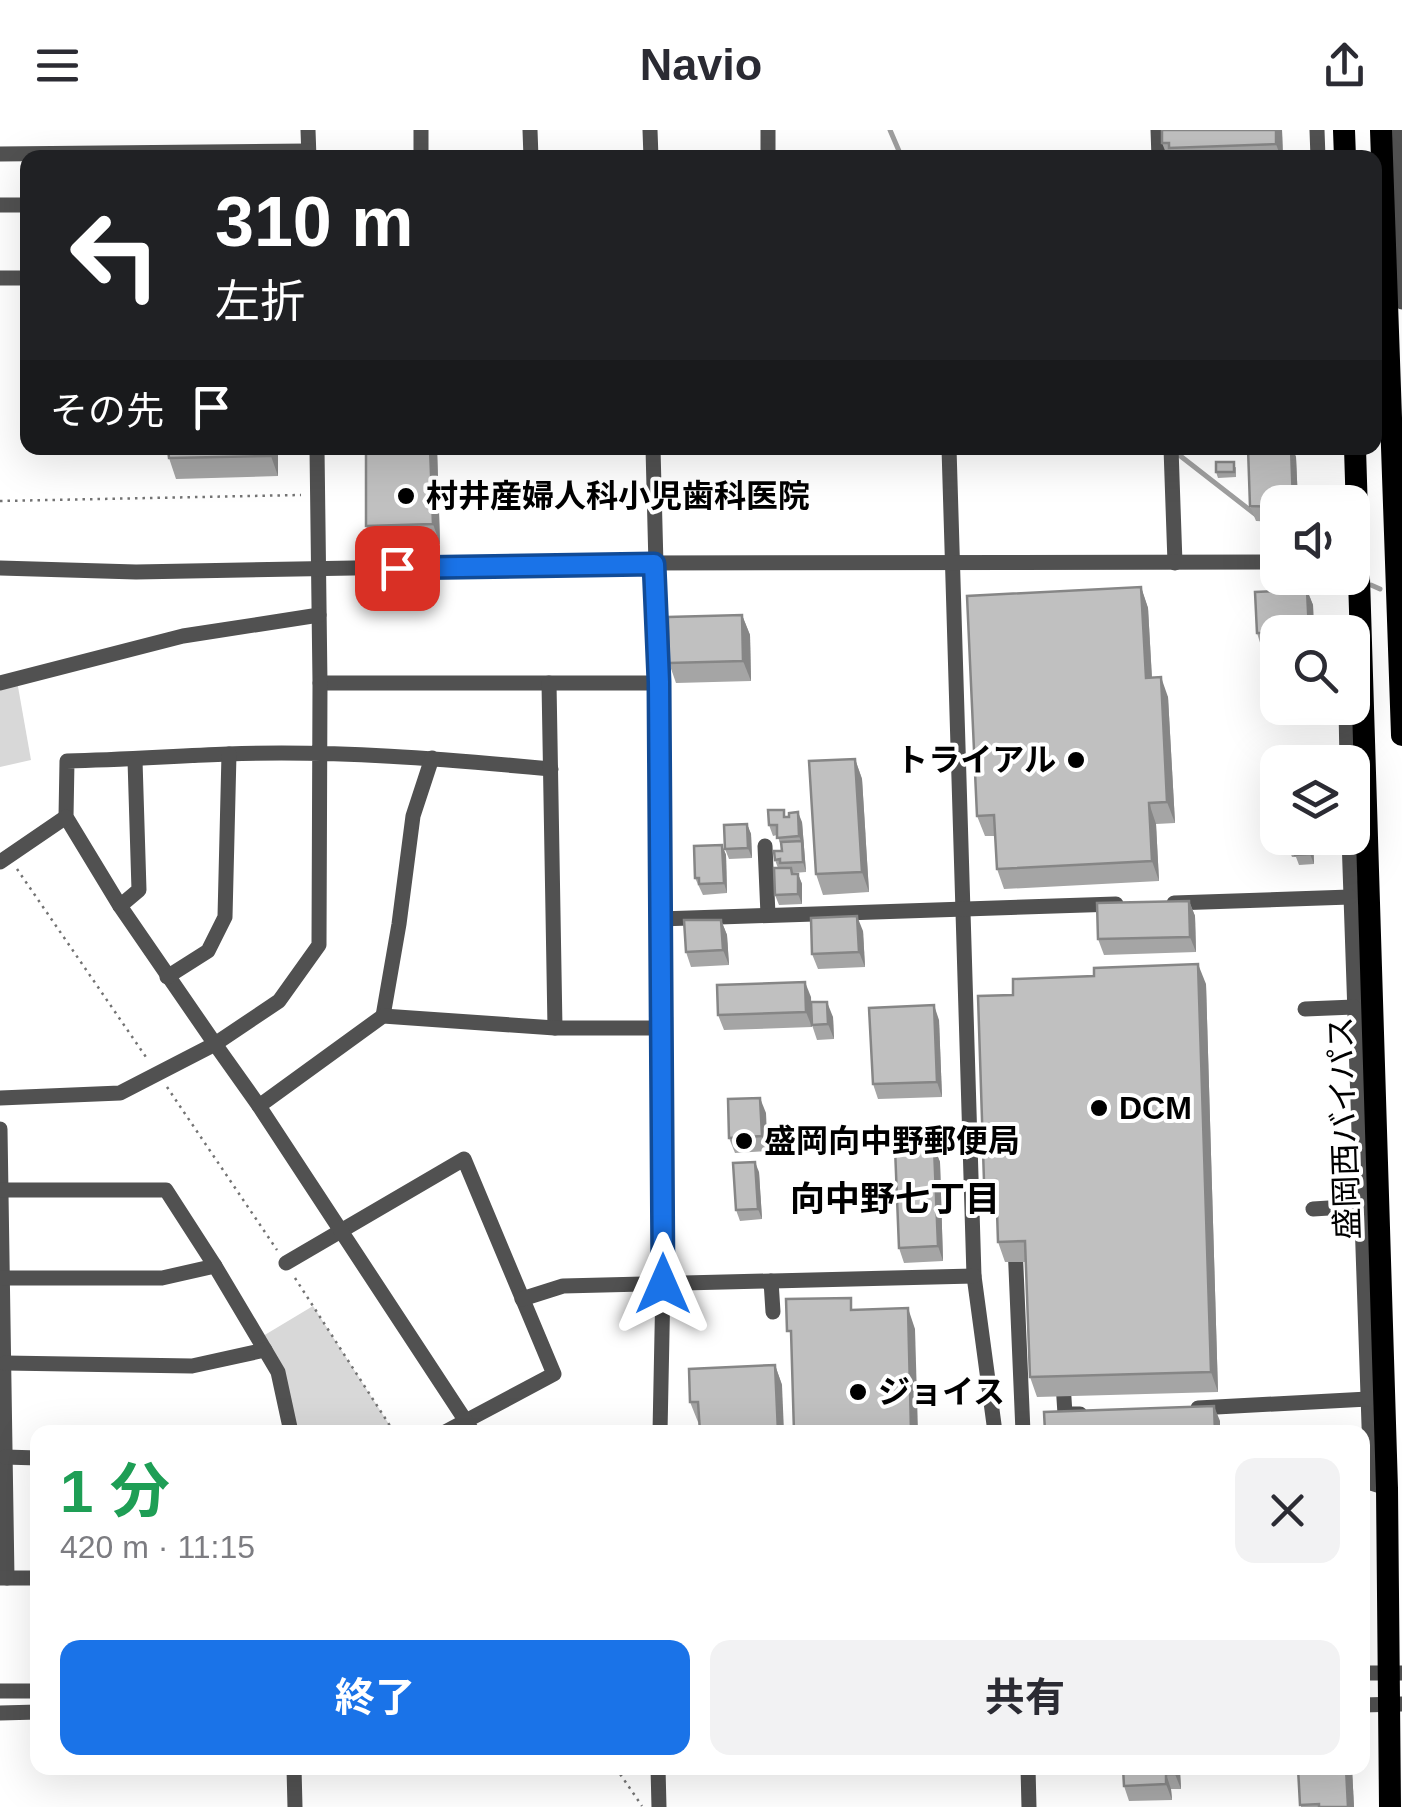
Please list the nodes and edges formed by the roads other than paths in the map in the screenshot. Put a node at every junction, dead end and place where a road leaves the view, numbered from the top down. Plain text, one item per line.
1 (1381, 130) edge
2 (1398, 130) edge
3 (1402, 302) edge
4 (1396, 406) edge
5 (317, 455) edge
6 (653, 455) edge
7 (949, 455) edge
8 (1170, 455) edge
9 (1355, 455) edge
10 (1355, 485) edge
11 (1398, 560) edge
12 (1260, 562) edge
13 (950, 563) junction
14 (1174, 563) junction
15 (654, 564) junction
16 (0, 568) edge
17 (318, 569) junction
18 (319, 615) junction
19 (659, 682) junction
20 (0, 683) edge
21 (549, 683) junction
22 (320, 684) junction
23 (1359, 725) edge
24 (1402, 736) edge
25 (229, 754) junction
26 (318, 754) junction
27 (432, 758) junction
28 (135, 760) junction
29 (550, 769) junction
30 (66, 817) junction
31 (765, 846) dead end
32 (1349, 855) edge
33 (4, 859) edge
34 (1350, 897) junction
35 (1153, 903) edge
36 (1134, 904) edge
37 (120, 906) junction
38 (962, 908) junction
39 (768, 915) junction
40 (660, 918) junction
41 (168, 977) junction
42 (1354, 1007) junction
43 (1305, 1009) dead end
44 (383, 1016) junction
45 (555, 1028) junction
46 (661, 1028) junction
47 (215, 1044) junction
48 (0, 1098) edge
49 (259, 1106) junction
50 (0, 1128) edge
51 (1, 1190) edge
52 (1361, 1206) junction
53 (1312, 1209) dead end
54 (342, 1228) junction
55 (1015, 1241) edge
56 (286, 1263) road end
57 (215, 1266) junction
58 (974, 1276) junction
59 (3, 1278) junction
60 (771, 1282) junction
61 (663, 1284) junction
62 (522, 1299) junction
63 (773, 1312) dead end
64 (265, 1350) junction
65 (6, 1362) junction
66 (1063, 1382) edge
67 (1368, 1400) junction
68 (1178, 1409) edge
69 (1103, 1412) edge
70 (289, 1425) edge
71 (467, 1425) edge
72 (470, 1425) edge
73 (660, 1425) edge
74 (994, 1425) edge
75 (1023, 1425) edge
76 (1369, 1425) edge
77 (1370, 1442) edge
78 (4, 1458) junction
79 (30, 1458) edge
80 (1388, 1488) junction
81 (3, 1578) edge
82 (30, 1578) edge
83 (1396, 1673) edge
84 (1370, 1674) edge
85 (0, 1691) edge
86 (30, 1691) edge
87 (1396, 1704) edge
88 (1370, 1705) edge
89 (0, 1712) edge
90 (30, 1712) edge
91 (294, 1775) edge
92 (658, 1775) edge
93 (1028, 1775) edge
94 (295, 1807) edge
95 (659, 1807) edge
96 (1029, 1807) edge
97 (1390, 1807) edge

1 - 4 highway
2 - 3 street
4 - 11 highway
5 - 17 street
6 - 15 street
7 - 13 street
8 - 14 street
9 - 10 highway, 盛岡西バイパス
11 - 24 highway
12 - 14 street
13 - 14 street
13 - 15 street
13 - 38 street
15 - 17 street
15 - 19 street
16 - 17 street
17 - 18 street
18 - 20 street
18 - 22 street
19 - 21 street
19 - 40 street
21 - 22 street
21 - 29 street
22 - 26 street
23 - 80 highway, 盛岡西バイパス
25 - 26 street
25 - 28 street
25 - 41 street
26 - 27 street
26 - 47 street
27 - 29 street
27 - 44 street
28 - 30 street
28 - 37 street
29 - 45 street
30 - 33 street
30 - 37 street
31 - 39 street
32 - 34 street
34 - 35 street
34 - 42 street
36 - 38 street
37 - 41 street
38 - 39 street
38 - 58 street
39 - 40 street
40 - 46 street
41 - 47 street
42 - 43 street
42 - 52 street
44 - 45 street
44 - 49 street
45 - 46 street
46 - 61 street
47 - 48 street
47 - 49 street
49 - 54 street
50 - 51 street
51 - 57 street
51 - 59 street
52 - 53 street
52 - 67 street
54 - 56 street
54 - 62 street
54 - 71 street
55 - 75 street
57 - 59 street
57 - 64 street
58 - 60 street
58 - 74 street
59 - 65 street
60 - 61 street
60 - 63 street
61 - 62 street
61 - 73 street
62 - 72 street
64 - 65 street
64 - 70 street
65 - 78 street
66 - 69 street
67 - 68 street
67 - 76 street
77 - 80 street
78 - 79 street
78 - 81 street
80 - 83 highway, 盛岡西バイパス
81 - 82 street
83 - 84 street
83 - 87 highway, 盛岡西バイパス
85 - 86 street
87 - 88 street
87 - 97 highway, 盛岡西バイパス
89 - 90 street
91 - 94 street
92 - 95 street
93 - 96 street

